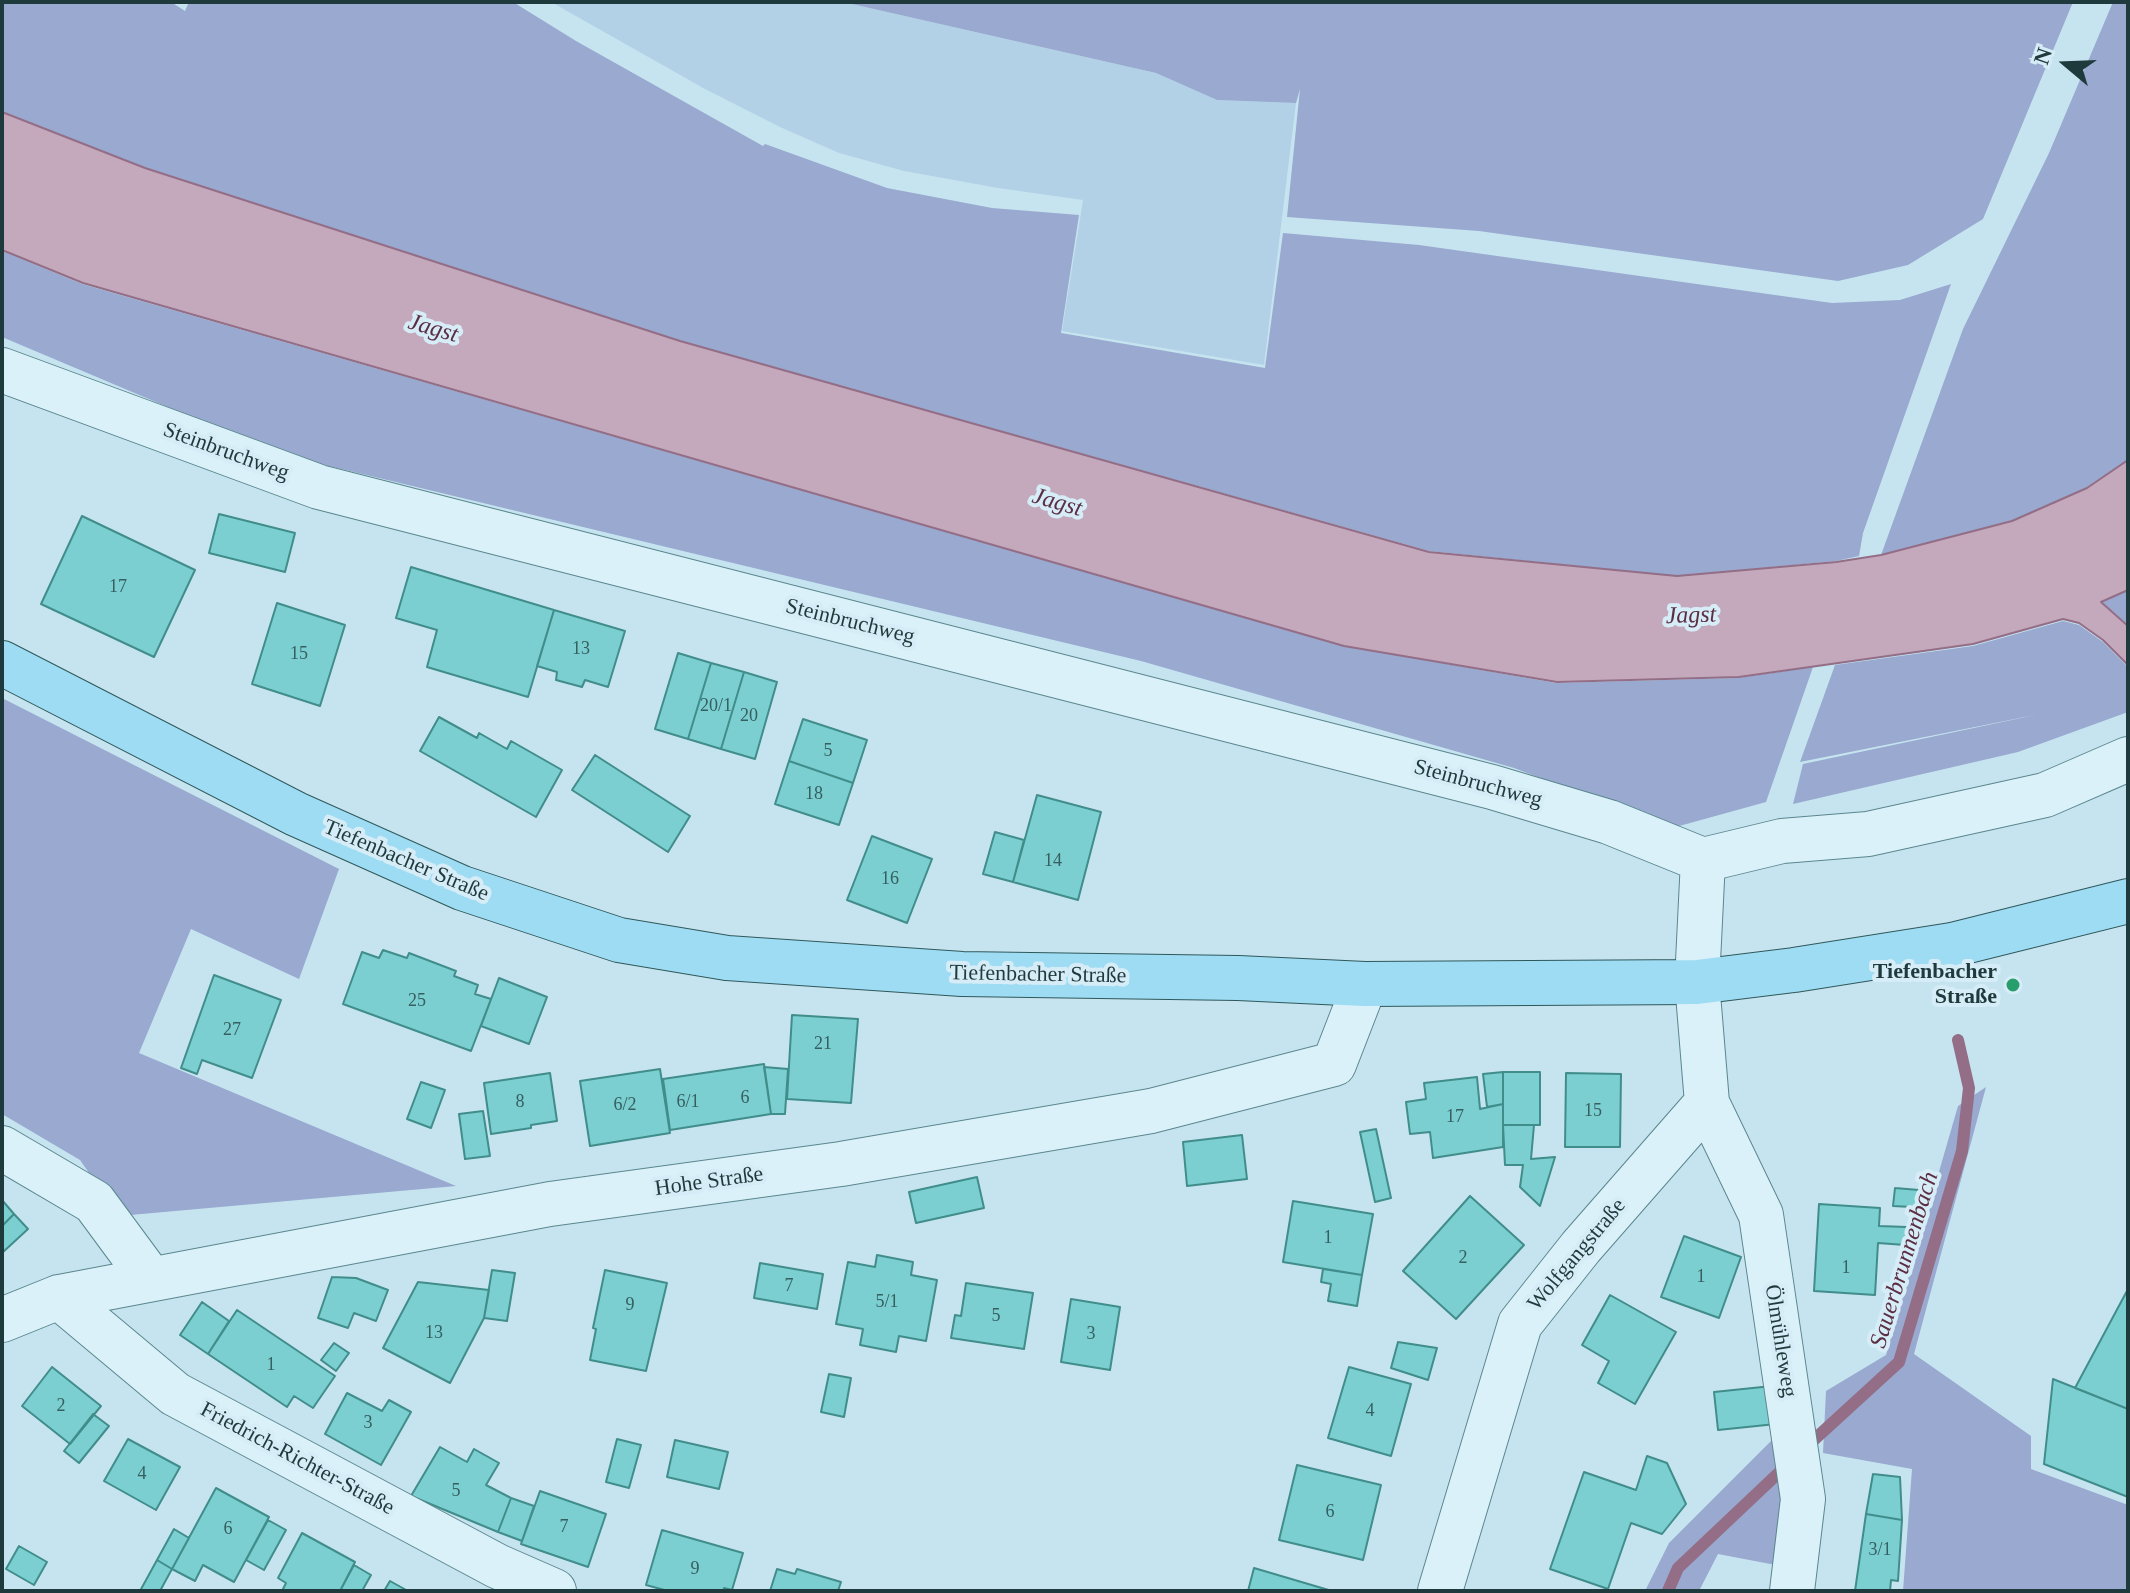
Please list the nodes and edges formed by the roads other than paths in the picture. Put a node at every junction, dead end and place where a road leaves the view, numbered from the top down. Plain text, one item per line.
1 (2, 370) edge
2 (2, 663) edge
3 (2128, 759) edge
4 (1703, 860) junction
5 (2128, 901) edge
6 (1697, 982) junction
7 (1365, 984) junction
8 (1707, 1103) junction
9 (2, 1148) edge
10 (150, 1278) junction
11 (59, 1297) junction
12 (2, 1320) edge
13 (491, 1579) edge
14 (554, 1591) edge
15 (1440, 1591) edge
16 (1792, 1591) edge

1 - 4 street, Steinbruchweg
2 - 7 main road, Tiefenbacher Straße
3 - 4 street
4 - 6 street
5 - 6 main road, Tiefenbacher Straße
6 - 7 main road, Tiefenbacher Straße
6 - 8 street
7 - 10 street, Hohe Straße
8 - 15 street, Wolfgangstraße
8 - 16 street, Ölmühleweg
9 - 10 street
10 - 11 street, Hohe Straße
11 - 12 street, Hohe Straße
11 - 13 street, Friedrich-Richter-Straße
13 - 14 street, Friedrich-Richter-Straße

